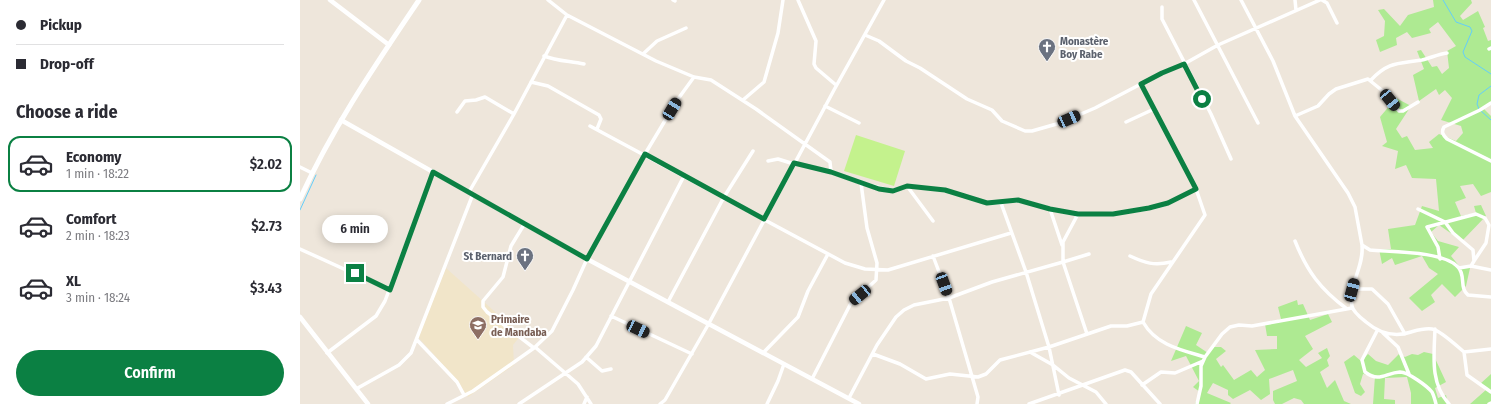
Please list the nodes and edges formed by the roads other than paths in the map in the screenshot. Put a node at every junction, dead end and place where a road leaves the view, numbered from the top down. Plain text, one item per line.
1 (330, 0) edge
2 (420, 0) edge
3 (548, 0) edge
4 (783, 0) edge
5 (798, 0) edge
6 (884, 0) edge
7 (1194, 0) edge
8 (1241, 0) edge
9 (1296, 0) edge
10 (1321, 0) edge
11 (1162, 7) dead end
12 (1296, 10) junction
13 (567, 15) junction
14 (1337, 23) dead end
15 (686, 28) dead end
16 (1254, 29) junction
17 (865, 35) junction
18 (389, 45) junction
19 (1218, 45) junction
20 (1446, 53) dead end
21 (643, 54) junction
22 (544, 56) junction
23 (584, 64) dead end
24 (1184, 64) junction
25 (694, 76) junction
26 (1371, 80) junction
27 (530, 82) junction
28 (1141, 84) junction
29 (836, 86) junction
30 (743, 100) junction
31 (1418, 102) dead end
32 (1491, 103) edge
33 (825, 106) junction
34 (1154, 109) junction
35 (457, 112) dead end
36 (514, 114) junction
37 (1295, 116) junction
38 (341, 120) junction
39 (1126, 122) dead end
40 (858, 123) dead end
41 (1258, 123) dead end
42 (590, 126) dead end
43 (597, 129) junction
44 (805, 145) junction
45 (753, 151) dead end
46 (645, 154) junction
47 (1231, 159) dead end
48 (768, 161) dead end
49 (1491, 161) edge
50 (794, 164) junction
51 (300, 167) edge
52 (433, 172) junction
53 (831, 172) junction
54 (312, 173) junction
55 (684, 176) junction
56 (862, 184) junction
57 (907, 186) junction
58 (1196, 189) junction
59 (471, 193) junction
60 (724, 197) junction
61 (300, 199) edge
62 (1001, 203) junction
63 (1418, 208) dead end
64 (1050, 209) junction
65 (1078, 214) junction
66 (764, 219) junction
67 (933, 221) dead end
68 (1444, 222) junction
69 (525, 223) junction
70 (1011, 233) junction
71 (1295, 241) dead end
72 (1362, 245) junction
73 (1062, 246) junction
74 (300, 249) edge
75 (828, 254) junction
76 (1089, 254) dead end
77 (933, 256) junction
78 (1130, 256) dead end
79 (587, 259) junction
80 (1440, 259) junction
81 (1474, 261) junction
82 (1063, 262) junction
83 (1171, 262) junction
84 (1471, 266) junction
85 (1459, 268) junction
86 (1491, 270) edge
87 (878, 271) junction
88 (1026, 272) junction
89 (629, 282) junction
90 (390, 290) junction
91 (1352, 290) junction
92 (1491, 297) edge
93 (949, 298) junction
94 (668, 302) junction
95 (1352, 308) junction
96 (1347, 309) junction
97 (611, 316) junction
98 (300, 317) edge
99 (1143, 322) junction
100 (708, 325) junction
101 (1435, 330) junction
102 (1377, 331) junction
103 (1382, 332) junction
104 (1087, 334) junction
105 (1404, 334) junction
106 (417, 340) junction
107 (1049, 347) junction
108 (535, 348) junction
109 (1491, 349) edge
110 (1030, 352) junction
111 (1464, 352) junction
112 (327, 353) junction
113 (763, 353) junction
114 (692, 354) junction
115 (874, 354) junction
116 (586, 357) junction
117 (1204, 359) junction
118 (784, 364) junction
119 (1053, 365) junction
120 (611, 369) dead end
121 (564, 374) junction
122 (1409, 374) junction
123 (971, 376) junction
124 (812, 379) junction
125 (1142, 385) junction
126 (1082, 386) junction
127 (356, 389) junction
128 (1491, 392) edge
129 (464, 395) junction
130 (1059, 395) junction
131 (587, 397) junction
132 (849, 398) junction
133 (368, 404) edge
134 (447, 404) edge
135 (519, 404) edge
136 (584, 404) edge
137 (592, 404) edge
138 (660, 404) edge
139 (767, 404) edge
140 (859, 404) edge
141 (977, 404) edge
142 (1029, 404) edge
143 (1106, 404) edge
144 (1160, 404) edge
145 (1197, 404) edge
146 (1436, 404) edge
147 (1449, 404) edge

1 - 18 street
2 - 18 main road
3 - 13 street
4 - 30 street
5 - 29 street
6 - 17 street
7 - 19 street
8 - 16 street
9 - 12 street
10 - 12 street
10 - 14 street
11 - 24 street
12 - 16 street
13 - 21 street
13 - 22 street
15 - 21 street
16 - 19 street
16 - 37 street
17 - 28 street
17 - 29 street
18 - 38 main road
19 - 24 street
19 - 41 street
20 - 26 street
21 - 25 street
22 - 23 street
22 - 27 street
24 - 28 street
24 - 47 street
25 - 30 street
25 - 46 street
26 - 31 street
26 - 37 street
27 - 36 street
27 - 43 street
28 - 34 street
29 - 33 street
30 - 44 street
32 - 49 street
33 - 40 street
33 - 44 street
34 - 39 street
34 - 58 street
35 - 36 street
36 - 59 street
37 - 72 street
38 - 52 street
38 - 54 main road
42 - 43 street
43 - 46 street
44 - 50 street
44 - 53 street
45 - 60 street
46 - 55 street
46 - 79 street
48 - 50 street
50 - 53 street
50 - 66 street
51 - 54 street
52 - 59 street
52 - 90 street
53 - 56 street
54 - 61 main road
55 - 60 street
55 - 89 street
56 - 57 street
56 - 87 street
57 - 62 street
57 - 67 street
58 - 65 street
58 - 83 street
59 - 69 street
59 - 106 street
60 - 66 street
60 - 94 street
62 - 64 street
62 - 70 street
63 - 68 street
64 - 65 street
64 - 73 street
65 - 73 street
66 - 75 street
66 - 100 street
68 - 80 street
68 - 81 street
68 - 81 street
69 - 79 street
69 - 108 street
70 - 77 street
70 - 88 street
71 - 96 street
72 - 80 street
72 - 91 street
73 - 82 street
74 - 90 street
75 - 87 street
75 - 113 street
76 - 82 street
77 - 87 street
77 - 93 street
78 - 83 street
79 - 89 street
79 - 108 street
80 - 85 street
81 - 84 street
82 - 88 street
82 - 104 street
83 - 99 street
84 - 85 street
84 - 86 street
85 - 92 street
87 - 124 street
88 - 93 street
88 - 107 street
89 - 94 street
89 - 97 street
90 - 112 street
91 - 95 street
91 - 105 street
93 - 115 street
93 - 123 street
94 - 100 street
95 - 96 street
95 - 102 street
96 - 117 street
97 - 114 street
97 - 116 street
98 - 112 street
99 - 104 street
99 - 117 street
100 - 113 street
100 - 114 street
101 - 105 street
101 - 111 street
101 - 147 street
102 - 103 street
102 - 122 street
103 - 105 street
103 - 122 street
104 - 107 street
106 - 127 street
106 - 129 street
107 - 110 street
107 - 119 street
108 - 121 street
108 - 129 street
109 - 111 street
110 - 119 street
110 - 123 street
111 - 128 street
112 - 127 street
113 - 118 street
114 - 138 street
115 - 123 street
115 - 132 street
116 - 120 street
116 - 121 street
117 - 125 street
117 - 145 street
118 - 124 street
118 - 139 street
119 - 126 street
119 - 130 street
121 - 131 street
121 - 135 street
122 - 146 street
123 - 141 street
124 - 132 street
125 - 126 street
125 - 144 street
126 - 130 street
126 - 143 street
127 - 133 street
129 - 134 street
130 - 142 street
131 - 136 street
131 - 137 street
132 - 140 street

